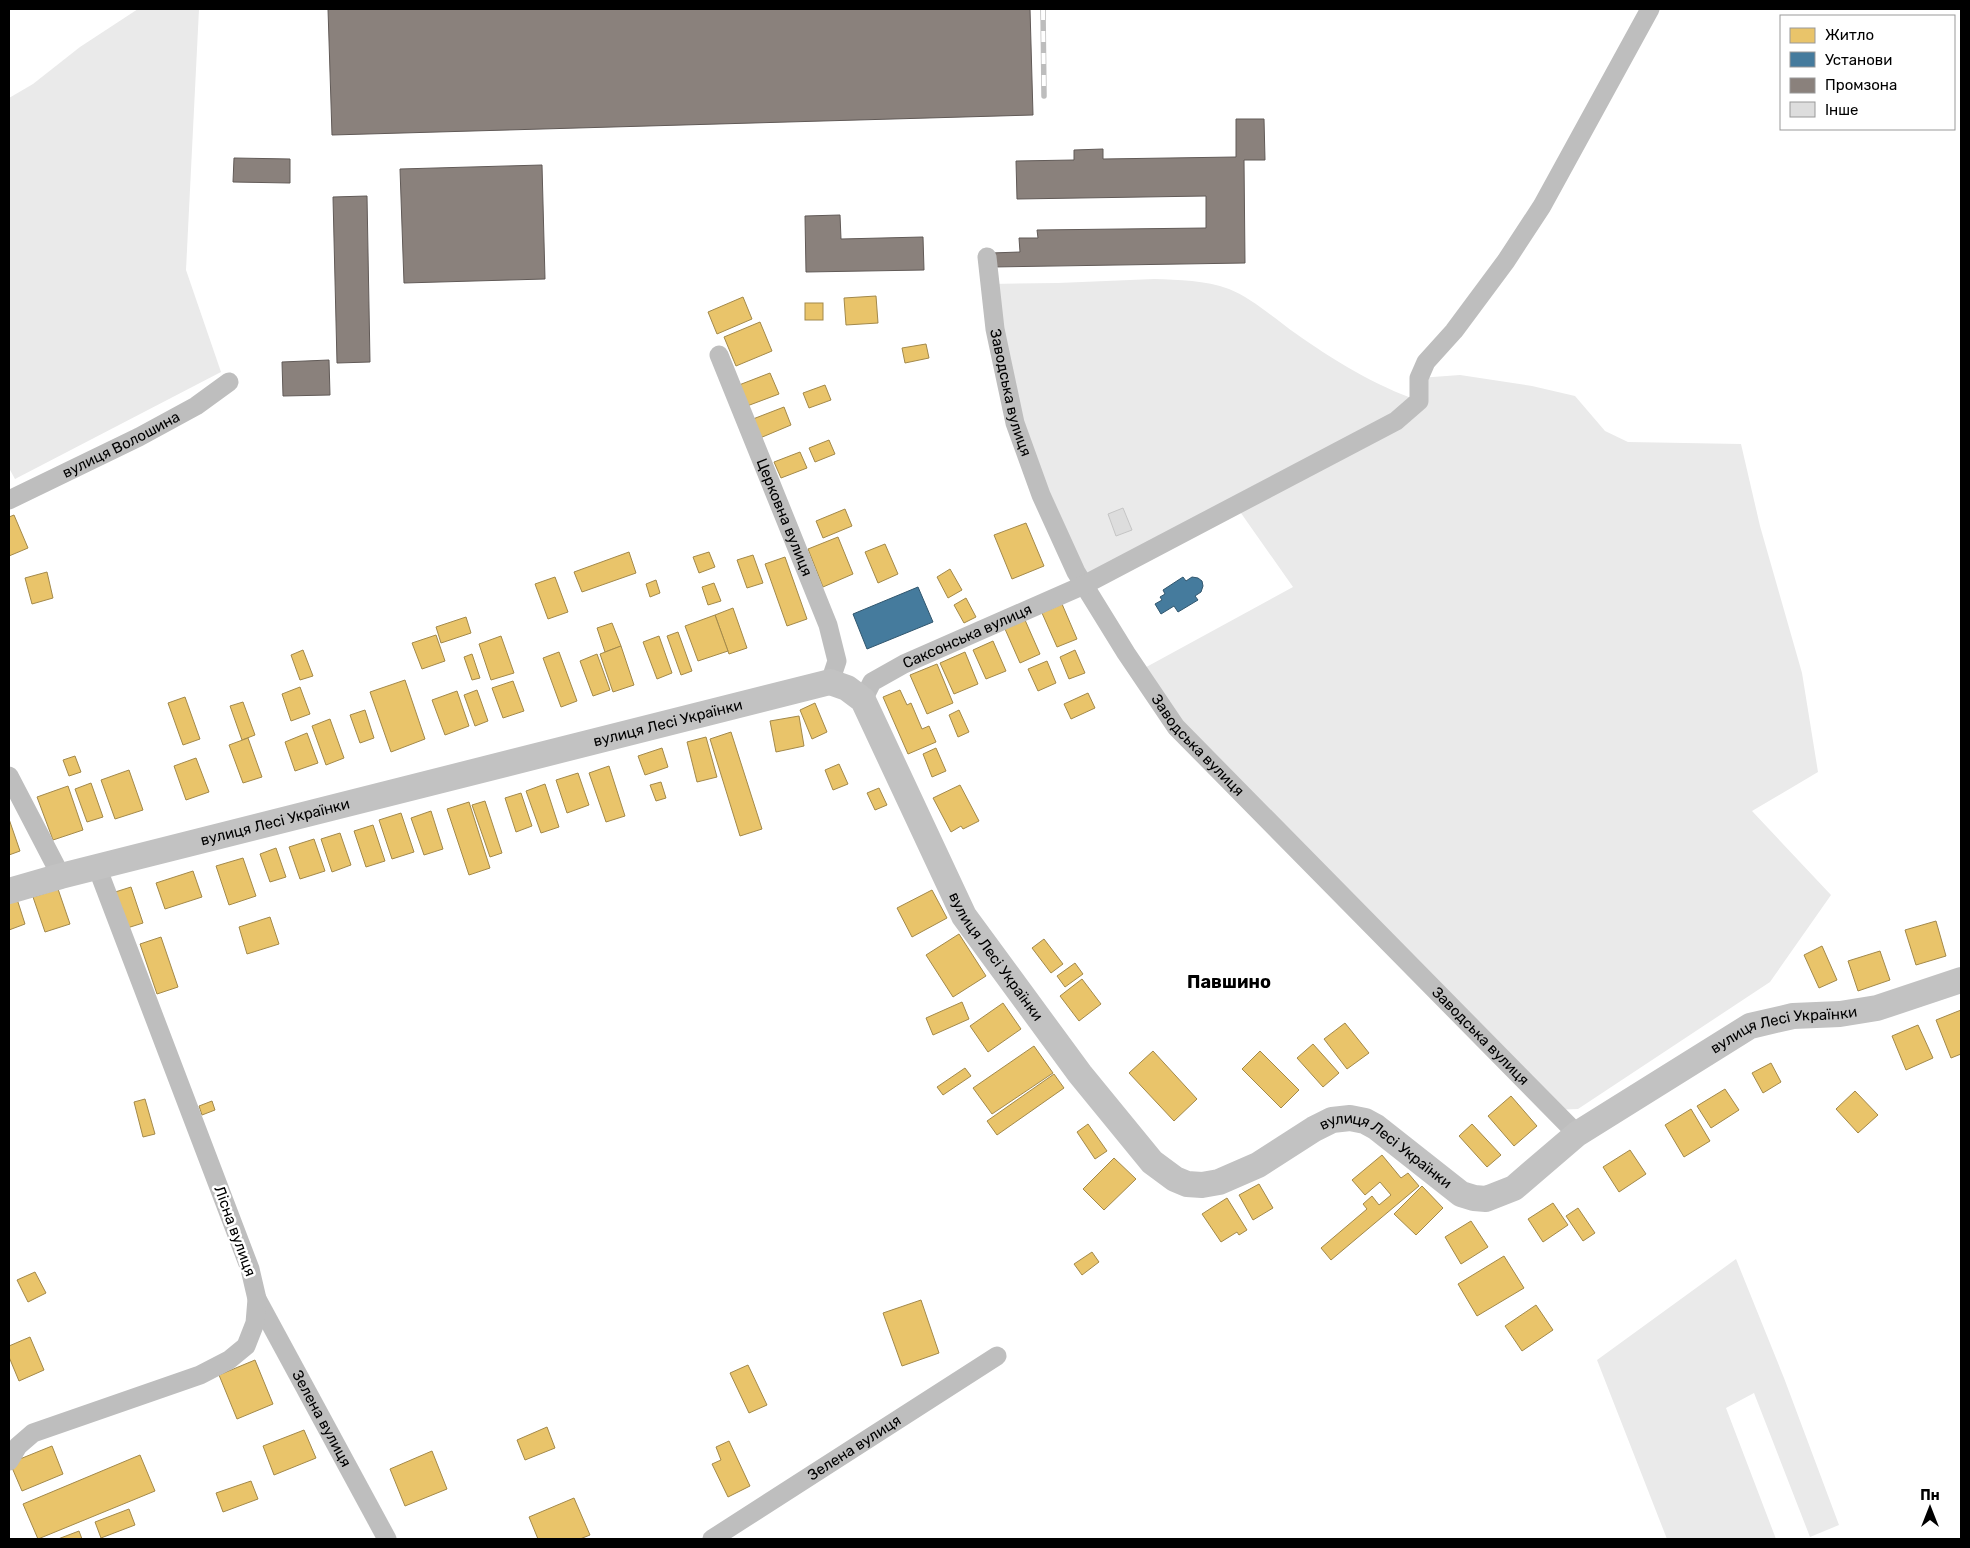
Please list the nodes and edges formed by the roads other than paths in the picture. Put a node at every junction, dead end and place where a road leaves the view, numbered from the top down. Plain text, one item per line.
1 (1650, 9) edge
2 (987, 258) dead end
3 (719, 356) dead end
4 (229, 382) dead end
5 (9, 500) edge
6 (1084, 585) junction
7 (830, 682) junction
8 (863, 700) junction
9 (9, 776) edge
10 (97, 867) junction
11 (61, 876) junction
12 (9, 891) edge
13 (1961, 980) edge
14 (1576, 1134) junction
15 (257, 1299) junction
16 (997, 1356) dead end
17 (9, 1461) edge
18 (387, 1539) edge
19 (712, 1539) edge

1 - 6 street, Саксонська вулиця
2 - 6 street, Заводська вулиця
3 - 7 street, Церковна вулиця
4 - 5 street, вулиця Волошина
6 - 8 street, Саксонська вулиця
6 - 14 street, Заводська вулиця
7 - 8 street
7 - 10 street, вулиця Лесі Українки
8 - 14 street, вулиця Лесі Українки
9 - 11 street
10 - 11 street, вулиця Лесі Українки
10 - 15 street, Лісна вулиця
11 - 12 street, вулиця Лесі Українки
13 - 14 street, вулиця Лесі Українки
15 - 17 street, Лісна вулиця
15 - 18 street, Зелена вулиця
16 - 19 street, Зелена вулиця

